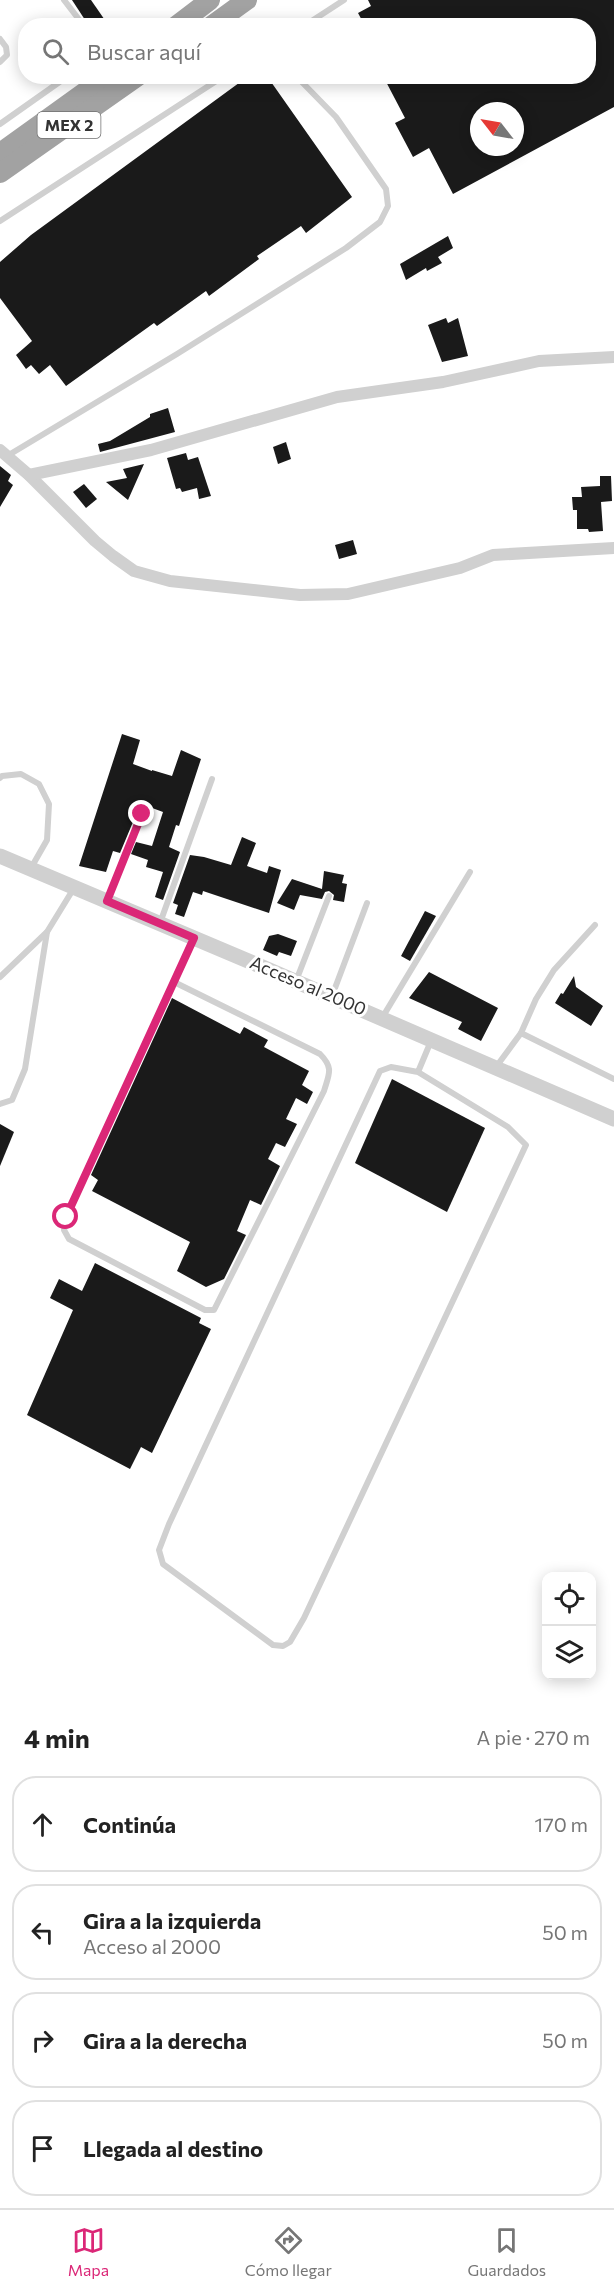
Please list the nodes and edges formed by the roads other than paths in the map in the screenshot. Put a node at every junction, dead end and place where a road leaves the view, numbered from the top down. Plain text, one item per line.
1 (64, 0) edge
2 (210, 0) edge
3 (247, 0) edge
4 (344, 0) edge
5 (78, 18) edge
6 (186, 18) edge
7 (222, 18) edge
8 (316, 18) edge
9 (0, 39) edge
10 (0, 62) edge
11 (57, 84) edge
12 (96, 84) edge
13 (127, 84) edge
14 (212, 84) edge
15 (304, 84) edge
16 (0, 124) edge
17 (0, 153) edge
18 (0, 173) edge
19 (0, 221) edge
20 (614, 357) edge
21 (3, 453) edge
22 (29, 475) junction
23 (614, 549) edge
24 (0, 778) edge
25 (212, 779) dead end
26 (142, 814) dead end
27 (0, 856) edge
28 (31, 869) junction
29 (470, 872) dead end
30 (74, 887) junction
31 (328, 896) dead end
32 (107, 901) junction
33 (367, 903) dead end
34 (160, 924) junction
35 (596, 925) dead end
36 (47, 932) junction
37 (194, 938) junction
38 (0, 977) edge
39 (296, 981) junction
40 (174, 982) junction
41 (332, 997) junction
42 (382, 1018) junction
43 (521, 1034) junction
44 (431, 1040) junction
45 (495, 1067) junction
46 (418, 1072) junction
47 (614, 1079) edge
48 (0, 1104) edge
49 (614, 1119) edge

1 - 5 lane
2 - 6 highway
3 - 7 highway
4 - 8 lane
9 - 10 lane
11 - 16 lane
12 - 17 highway, MEX 2
13 - 18 highway, MEX 2
14 - 19 lane
15 - 21 lane
20 - 22 street
21 - 22 street
22 - 23 street
24 - 28 lane
25 - 34 lane
26 - 32 lane
27 - 28 street, Acceso al 2000
28 - 30 street, Acceso al 2000
29 - 42 lane
30 - 32 street, Acceso al 2000
30 - 36 lane
31 - 39 lane
32 - 34 street, Acceso al 2000
33 - 41 lane
34 - 37 street, Acceso al 2000
35 - 43 lane
36 - 38 lane
36 - 48 lane
37 - 39 street, Acceso al 2000
37 - 40 lane
39 - 41 street, Acceso al 2000
40 - 40 lane
41 - 42 street, Acceso al 2000
42 - 44 street, Acceso al 2000
43 - 45 lane
43 - 47 lane
44 - 45 street, Acceso al 2000
44 - 46 lane
45 - 49 street, Acceso al 2000
46 - 46 lane

